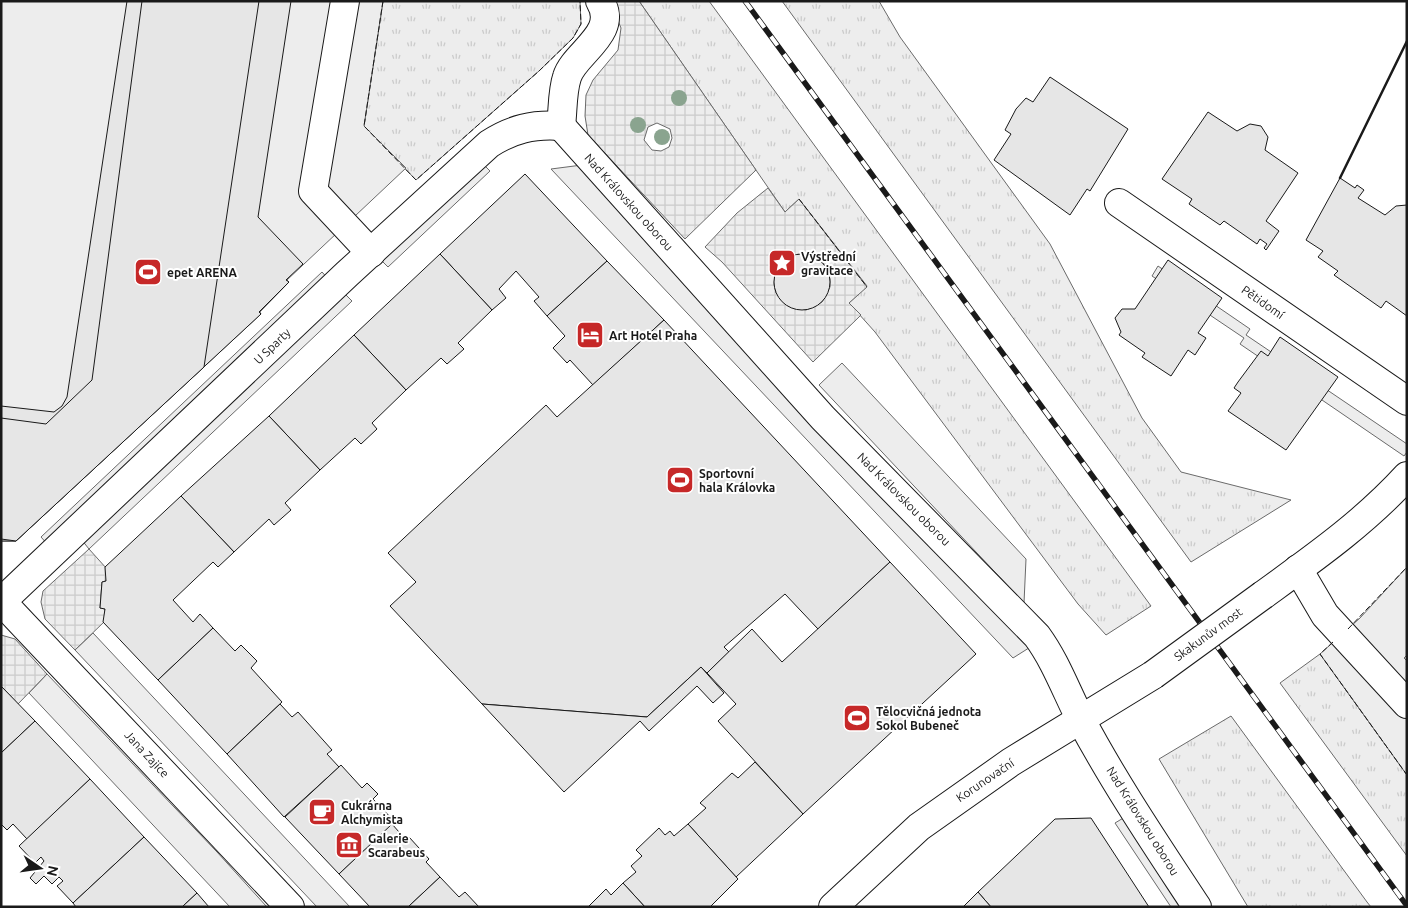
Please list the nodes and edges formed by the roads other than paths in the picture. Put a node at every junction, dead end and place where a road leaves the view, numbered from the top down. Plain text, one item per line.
1 (344, 1) edge
2 (600, 1) edge
3 (561, 126) junction
4 (1119, 202) dead end
5 (371, 253) junction
6 (1407, 402) edge
7 (1407, 476) edge
8 (1298, 570) junction
9 (2, 602) edge
10 (1153, 675) joint
11 (1407, 704) edge
12 (1081, 720) junction
13 (290, 907) edge
14 (833, 907) edge
15 (1197, 907) edge

1 - 5 street
2 - 3 street
3 - 5 street, U Sparty
3 - 12 street, Nad Královskou oborou
4 - 6 street, Pětidomí
5 - 9 street, U Sparty
7 - 8 street, Skakunův most
8 - 10 street, Skakunův most, bridge
8 - 11 street
9 - 13 street, Jana Zajíce
10 - 12 street, Korunovační
12 - 14 street, Korunovační
12 - 15 street, Nad Královskou oborou

